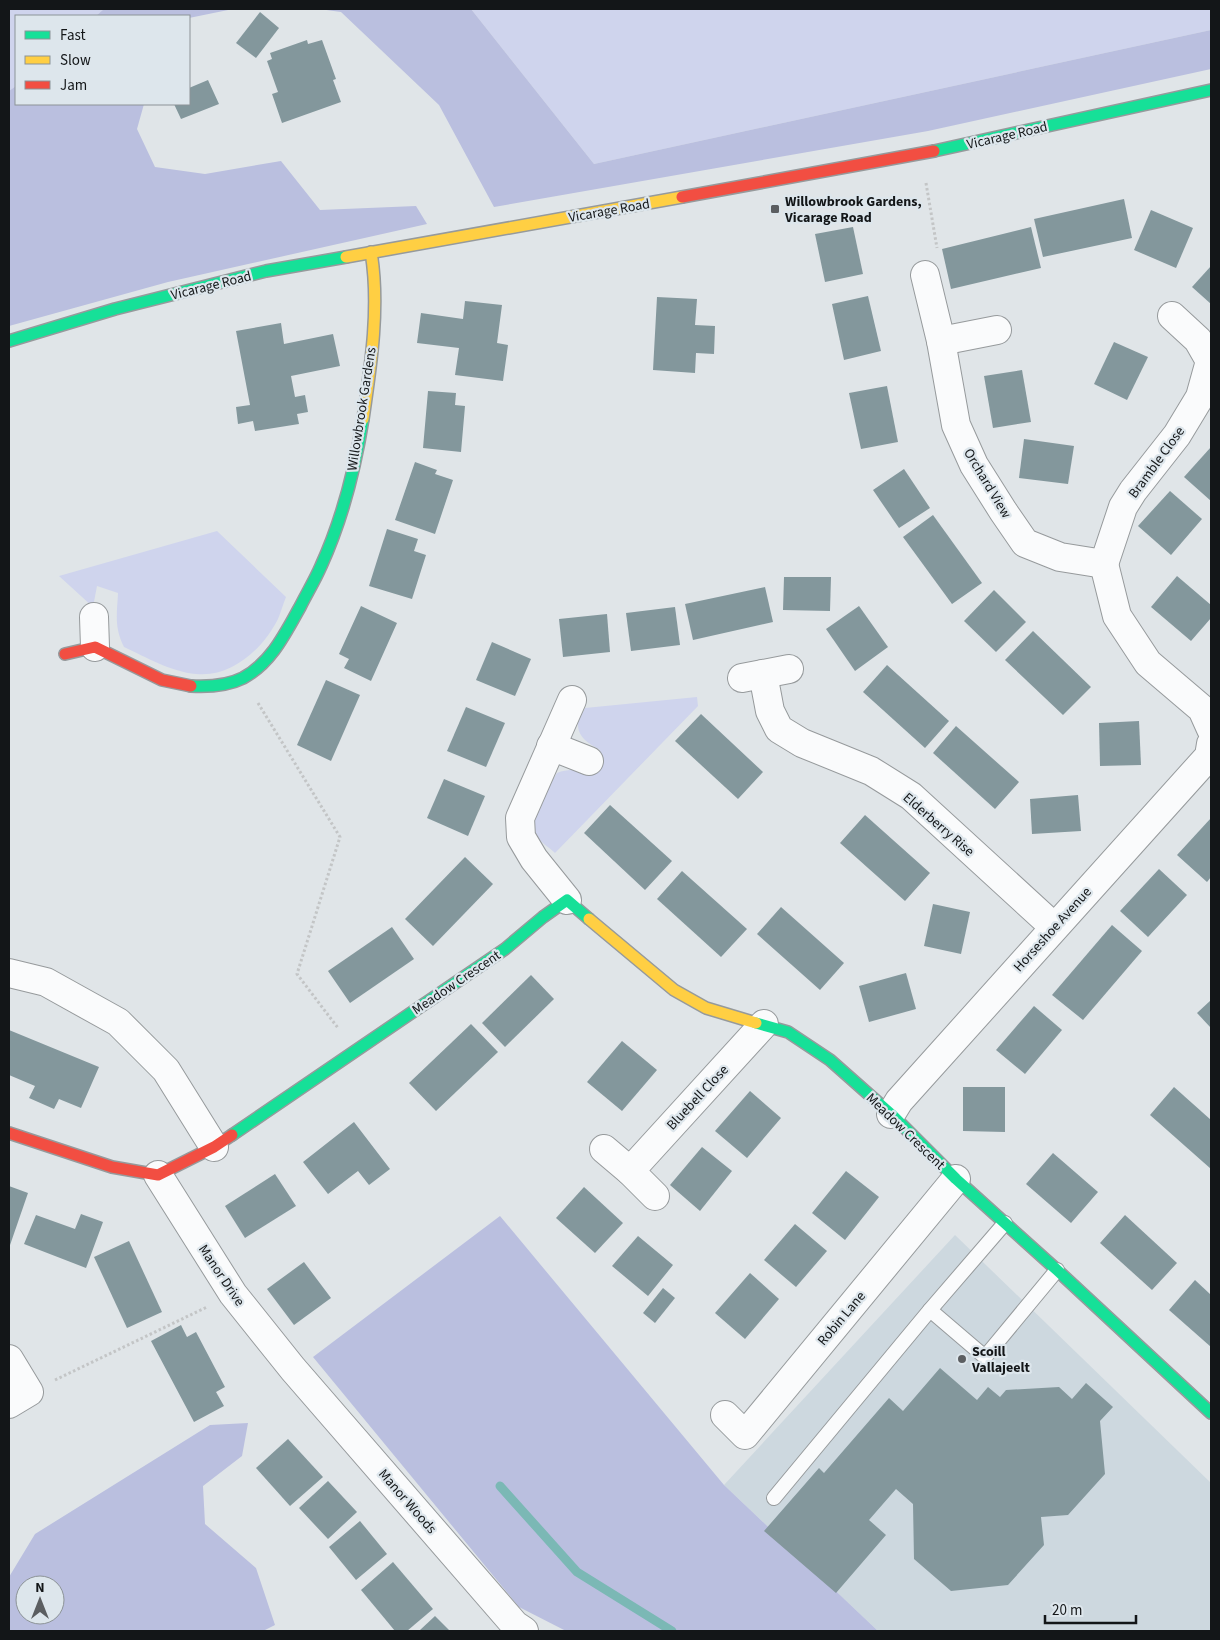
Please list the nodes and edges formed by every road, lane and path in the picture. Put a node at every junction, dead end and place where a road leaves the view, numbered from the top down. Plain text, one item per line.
1 (1211, 90) edge
2 (371, 252) junction
3 (925, 275) dead end
4 (1172, 316) dead end
5 (997, 330) dead end
6 (941, 340) junction
7 (9, 341) edge
8 (1210, 361) edge
9 (1104, 564) junction
10 (94, 617) dead end
11 (95, 647) junction
12 (65, 654) dead end
13 (765, 674) dead end
14 (243, 678) junction
15 (572, 700) dead end
16 (1211, 729) edge
17 (1211, 744) edge
18 (551, 746) junction
19 (589, 761) dead end
20 (567, 900) junction
21 (1054, 927) junction
22 (9, 974) edge
23 (764, 1024) junction
24 (339, 1030) dead end
25 (891, 1114) junction
26 (9, 1134) edge
27 (214, 1147) junction
28 (604, 1149) dead end
29 (630, 1171) junction
30 (158, 1175) junction
31 (956, 1179) junction
32 (655, 1196) dead end
33 (1005, 1223) junction
34 (1057, 1270) junction
35 (233, 1294) junction
36 (930, 1310) junction
37 (9, 1359) edge
38 (294, 1369) joint
39 (19, 1398) edge
40 (1211, 1413) edge
41 (725, 1415) dead end
42 (774, 1498) dead end
43 (524, 1631) edge

1 - 2 main road, Vicarage Road
2 - 7 main road, Vicarage Road
2 - 14 main road, Willowbrook Gardens
3 - 6 street, Orchard View
4 - 8 street, Bramble Close
5 - 6 street
6 - 9 street, Orchard View
8 - 9 street, Bramble Close
9 - 16 street
10 - 11 street
11 - 12 main road
11 - 14 main road, Willowbrook Gardens
13 - 21 street, Elderberry Rise
14 - 24 path
15 - 18 street, Meadow Crescent
17 - 21 street, Horseshoe Avenue
18 - 19 street
18 - 20 street, Meadow Crescent
20 - 23 main road, Meadow Crescent
20 - 27 main road, Meadow Crescent
21 - 25 street, Horseshoe Avenue
22 - 27 street
23 - 25 main road, Meadow Crescent
23 - 29 street, Bluebell Close
25 - 31 main road, Meadow Crescent
26 - 30 main road
27 - 30 main road
28 - 29 street
29 - 32 street
30 - 35 street, Manor Drive
31 - 33 main road, Meadow Crescent
31 - 41 street, Robin Lane
33 - 34 main road, Meadow Crescent
33 - 36 lane
34 - 36 lane
34 - 40 main road, Meadow Crescent
35 - 38 street, Manor Drive
35 - 39 path
36 - 42 lane
37 - 39 street
38 - 43 street, Manor Woods

